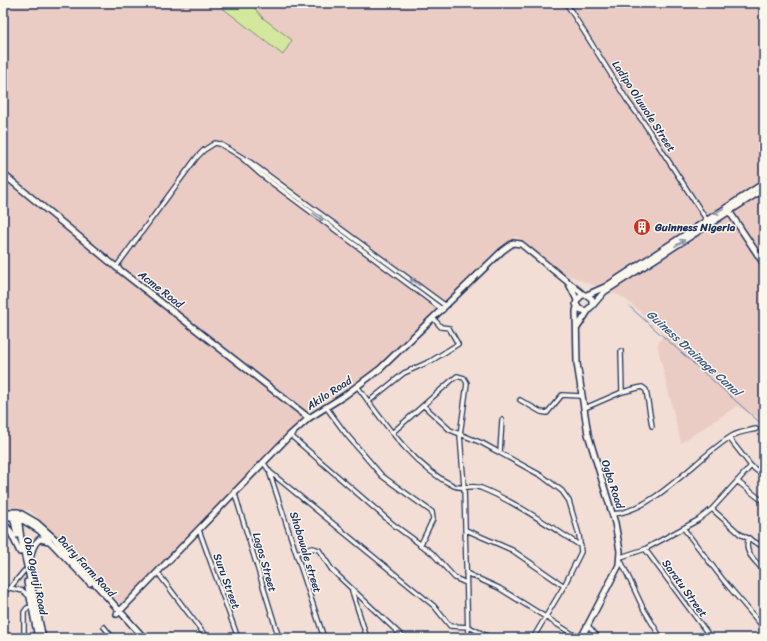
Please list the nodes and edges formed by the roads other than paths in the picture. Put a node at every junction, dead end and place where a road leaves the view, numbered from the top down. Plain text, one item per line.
1 (566, 3) edge
2 (261, 172) junction
3 (3, 174) edge
4 (764, 183) edge
5 (764, 189) edge
6 (302, 199) junction
7 (299, 203) junction
8 (730, 211) junction
9 (706, 219) junction
10 (764, 264) edge
11 (116, 267) junction
12 (566, 280) junction
13 (585, 295) junction
14 (577, 300) junction
15 (577, 307) junction
16 (444, 308) junction
17 (590, 308) junction
18 (433, 318) junction
19 (577, 328) junction
20 (621, 351) dead end
21 (357, 386) junction
22 (622, 392) junction
23 (581, 396) junction
24 (520, 400) dead end
25 (368, 402) junction
26 (424, 406) junction
27 (326, 407) junction
28 (585, 408) junction
29 (309, 418) junction
30 (502, 420) dead end
31 (652, 426) dead end
32 (756, 429) dead end
33 (392, 433) junction
34 (290, 435) junction
35 (460, 435) junction
36 (729, 438) junction
37 (500, 452) junction
38 (263, 462) junction
39 (751, 466) junction
40 (270, 472) junction
41 (764, 476) edge
42 (737, 481) junction
43 (464, 487) junction
44 (234, 491) junction
45 (760, 499) dead end
46 (712, 509) junction
47 (3, 512) edge
48 (612, 514) junction
49 (16, 515) junction
50 (3, 517) edge
51 (3, 523) edge
52 (684, 529) junction
53 (199, 530) junction
54 (466, 530) junction
55 (749, 538) junction
56 (50, 541) junction
57 (420, 546) junction
58 (581, 546) junction
59 (764, 547) edge
60 (645, 549) junction
61 (20, 552) junction
62 (296, 553) junction
63 (621, 559) junction
64 (24, 571) junction
65 (764, 571) edge
66 (158, 573) junction
67 (466, 573) junction
68 (29, 577) junction
69 (466, 583) junction
70 (564, 586) junction
71 (10, 588) junction
72 (352, 590) junction
73 (3, 592) edge
74 (30, 598) junction
75 (34, 607) junction
76 (119, 613) junction
77 (546, 618) junction
78 (588, 626) junction
79 (104, 627) dead end
80 (469, 627) junction
81 (764, 628) edge
82 (24, 638) edge
83 (38, 638) edge
84 (43, 638) edge
85 (113, 638) edge
86 (139, 638) edge
87 (144, 638) edge
88 (207, 638) edge
89 (238, 638) edge
90 (279, 638) edge
91 (324, 638) edge
92 (367, 638) edge
93 (404, 638) edge
94 (468, 638) edge
95 (491, 638) edge
96 (533, 638) edge
97 (580, 638) edge
98 (599, 638) edge
99 (661, 638) edge
100 (711, 638) edge

1 - 9 street, Ladipo Oluwole Street
2 - 6 street
2 - 7 street
2 - 11 street
3 - 11 main road, Acme Road
4 -> 9 main road
5 - 8 main road
6 - 7 street
16 -> 6 street
7 -> 16 street
8 - 10 main road
17 -> 8 main road
9 - 13 main road
11 - 29 main road, Acme Road
12 - 13 main road, Akilo Road
12 - 14 main road, Akilo Road
12 - 16 main road, Akilo Road
13 - 14 main road
13 - 17 main road
14 - 15 main road
15 - 17 main road
15 - 19 main road, Ogba Road
16 - 18 main road, Akilo Road
17 - 19 main road
18 - 21 main road, Akilo Road
18 - 25 street
19 - 23 main road, Ogba Road
20 - 22 street
21 - 25 street
21 - 27 main road, Akilo Road
22 - 28 street
22 - 31 street
23 - 24 street
23 - 28 main road, Ogba Road
25 - 33 street
26 - 33 street
26 - 35 street
26 - 35 street
27 - 29 main road, Akilo Road
27 - 57 street
28 - 48 main road, Ogba Road
29 - 34 main road, Akilo Road
30 - 37 street
32 - 36 street
33 - 43 street
34 - 38 main road, Akilo Road
34 - 57 street
35 - 37 street
35 - 43 street
36 - 39 street
36 - 48 street
37 - 58 street
38 - 40 street
38 - 44 main road, Akilo Road
39 - 41 street
39 - 42 street
40 - 62 street, Shobowale street
40 - 80 street
42 - 45 street
42 - 46 street
43 - 54 street
43 - 58 street
44 - 53 main road, Akilo Road
44 - 90 street, Lagos Street
46 - 52 street
46 - 55 street
47 - 49 main road
48 - 63 main road, Ogba Road
49 - 50 main road
49 - 56 main road, Dairy Farm Road
49 - 61 main road, Oba Ogunji Road
49 - 68 main road, Oba Ogunji Road
49 - 76 main road, Dairy Farm Road
51 - 61 main road
52 - 60 street
52 - 81 street
53 - 66 main road, Akilo Road
53 - 89 street, Suru Street
54 - 67 street
54 - 70 street
55 - 59 street
55 - 65 street
56 - 68 main road
56 - 76 main road, Dairy Farm Road
57 - 69 street
58 - 70 street
60 - 63 street
60 - 100 street, Saratu Street
61 - 64 main road, Oba Ogunji Road
62 - 72 street
62 - 91 street, Shobowale street
63 - 78 main road
63 - 99 street
64 - 71 street
64 - 74 main road, Oba Ogunji Road
66 - 76 main road, Akilo Road
66 - 88 street
67 - 69 street
67 - 77 street
68 - 75 main road, Oba Ogunji Road
69 - 80 street
70 - 77 street
71 - 73 street
71 - 74 street
72 - 92 street
72 - 93 street
74 - 75 main road, Oba Ogunji Road
75 - 82 street
75 - 83 main road, Oba Ogunji Road
75 - 84 main road, Oba Ogunji Road
76 - 86 main road, Dairy Farm Road
76 - 87 main road, Dairy Farm Road
77 - 96 street
77 - 97 street
78 - 97 main road
78 - 98 street
79 - 85 street
80 - 94 street
80 - 95 street

